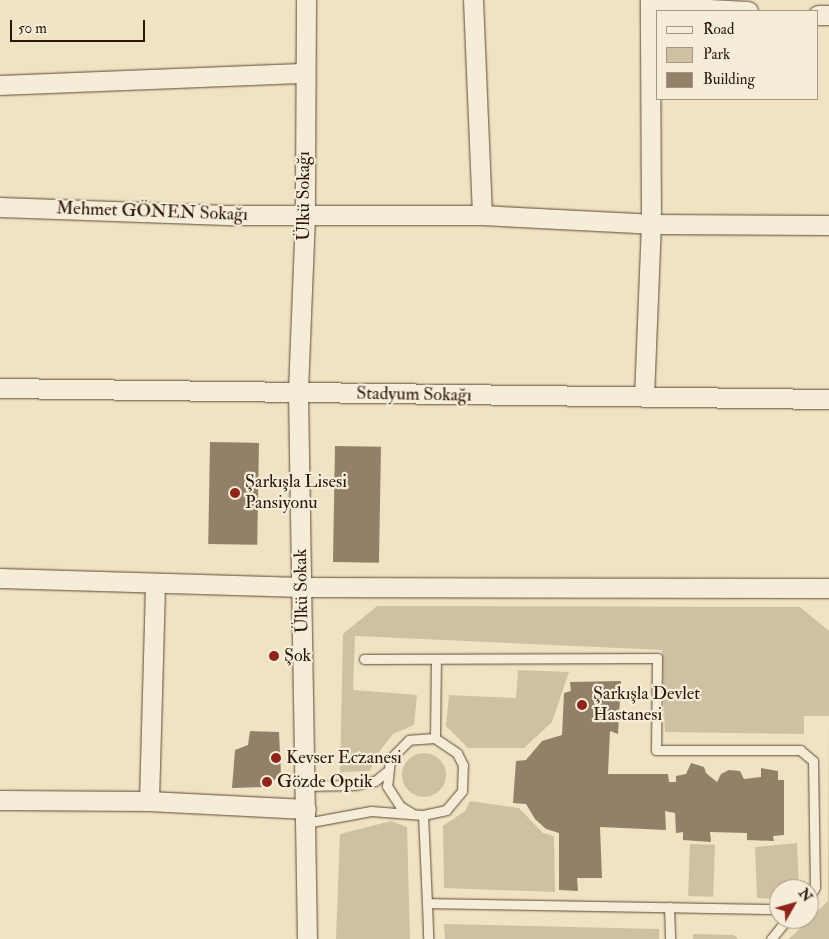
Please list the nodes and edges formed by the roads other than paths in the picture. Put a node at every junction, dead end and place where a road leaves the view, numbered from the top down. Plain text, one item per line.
1 (306, 0) edge
2 (473, 0) edge
3 (650, 3) edge
4 (736, 10) edge
5 (304, 73) junction
6 (0, 85) edge
7 (0, 207) edge
8 (482, 215) junction
9 (304, 216) junction
10 (651, 224) junction
11 (829, 224) edge
12 (0, 388) edge
13 (298, 392) junction
14 (644, 397) junction
15 (829, 399) edge
16 (0, 578) edge
17 (155, 583) junction
18 (302, 587) junction
19 (829, 588) edge
20 (364, 659) dead end
21 (436, 659) junction
22 (435, 738) junction
23 (386, 772) junction
24 (305, 786) junction
25 (0, 800) edge
26 (149, 800) junction
27 (411, 813) junction
28 (423, 815) junction
29 (306, 816) junction
30 (816, 879) edge
31 (427, 903) junction
32 (670, 908) junction
33 (769, 909) edge
34 (778, 929) edge
35 (307, 939) edge
36 (428, 939) edge
37 (670, 939) edge
38 (770, 939) edge

1 - 5 street, Ülkü Sokağı
2 - 8 street
3 - 4 street
3 - 10 street
5 - 6 street
5 - 9 street, Ülkü Sokağı
7 - 9 street, Mehmet GÖNEN Sokağı
8 - 9 street, Mehmet GÖNEN Sokağı
8 - 10 street, Mehmet GÖNEN Sokağı
9 - 13 street, Ülkü Sokağı
10 - 11 street, Mehmet GÖNEN Sokağı
10 - 14 street
12 - 13 street, Stadyum Sokağı
13 - 14 street, Stadyum Sokağı
13 - 18 street, Ülkü Sokak
14 - 15 street, Stadyum Sokağı
16 - 17 street
17 - 18 street
17 - 26 street
18 - 19 street
18 - 24 street, Ülkü Sokak
20 - 21 lane
21 - 22 lane
21 - 30 lane
22 - 23 lane
22 - 28 lane
23 - 24 lane
23 - 27 lane
24 - 29 street, Ülkü Sokak
25 - 26 street
26 - 29 street
27 - 28 lane
27 - 29 lane
28 - 31 lane
29 - 35 street, Ülkü Sokak
31 - 32 lane
31 - 36 lane
32 - 33 lane
32 - 37 lane
34 - 38 lane

